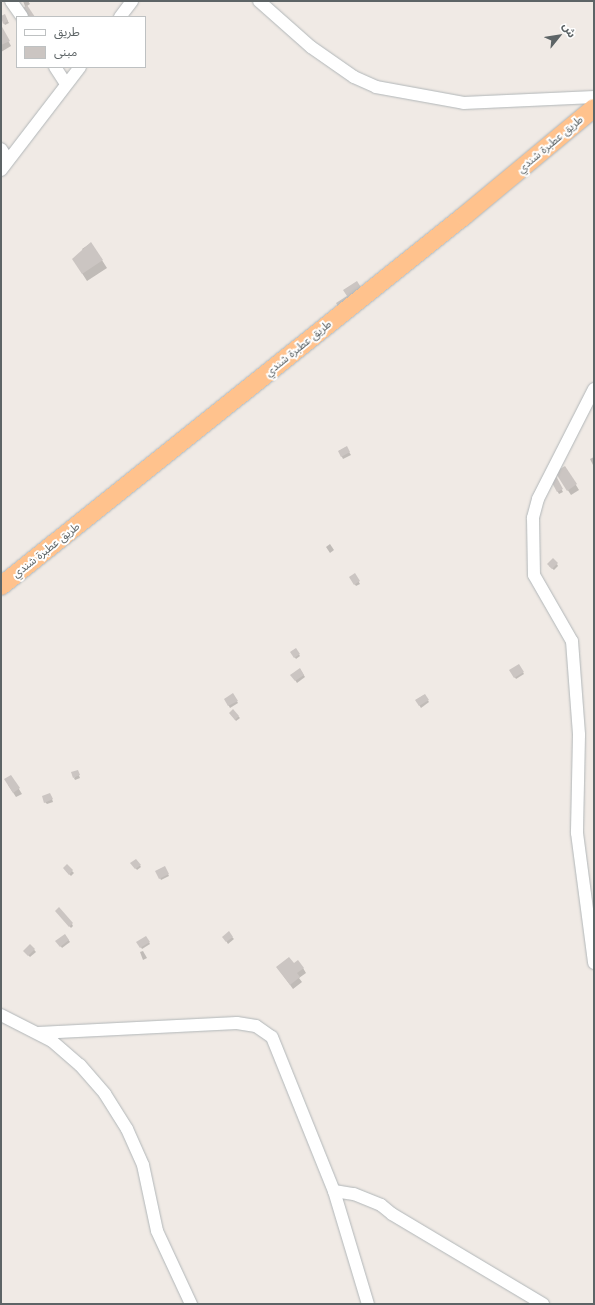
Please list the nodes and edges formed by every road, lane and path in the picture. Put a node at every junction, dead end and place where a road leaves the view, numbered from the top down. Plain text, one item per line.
1 (11, 1) edge
2 (132, 1) edge
3 (259, 1) edge
4 (21, 16) edge
5 (121, 16) edge
6 (56, 68) edge
7 (79, 68) edge
8 (66, 84) junction
9 (594, 97) edge
10 (594, 108) edge
11 (1, 149) edge
12 (8, 160) junction
13 (1, 170) edge
14 (594, 389) edge
15 (1, 586) edge
16 (594, 963) edge
17 (1, 1015) edge
18 (38, 1034) junction
19 (334, 1191) junction
20 (191, 1304) edge
21 (368, 1304) edge
22 (543, 1304) edge

1 - 4 street
2 - 5 street
3 - 9 street
6 - 8 street
7 - 8 street
8 - 12 street
10 - 15 highway, طريق عطبرة شندي
11 - 12 street
12 - 13 street
14 - 16 street
17 - 18 street
18 - 19 street
18 - 20 street
19 - 21 street
19 - 22 street

